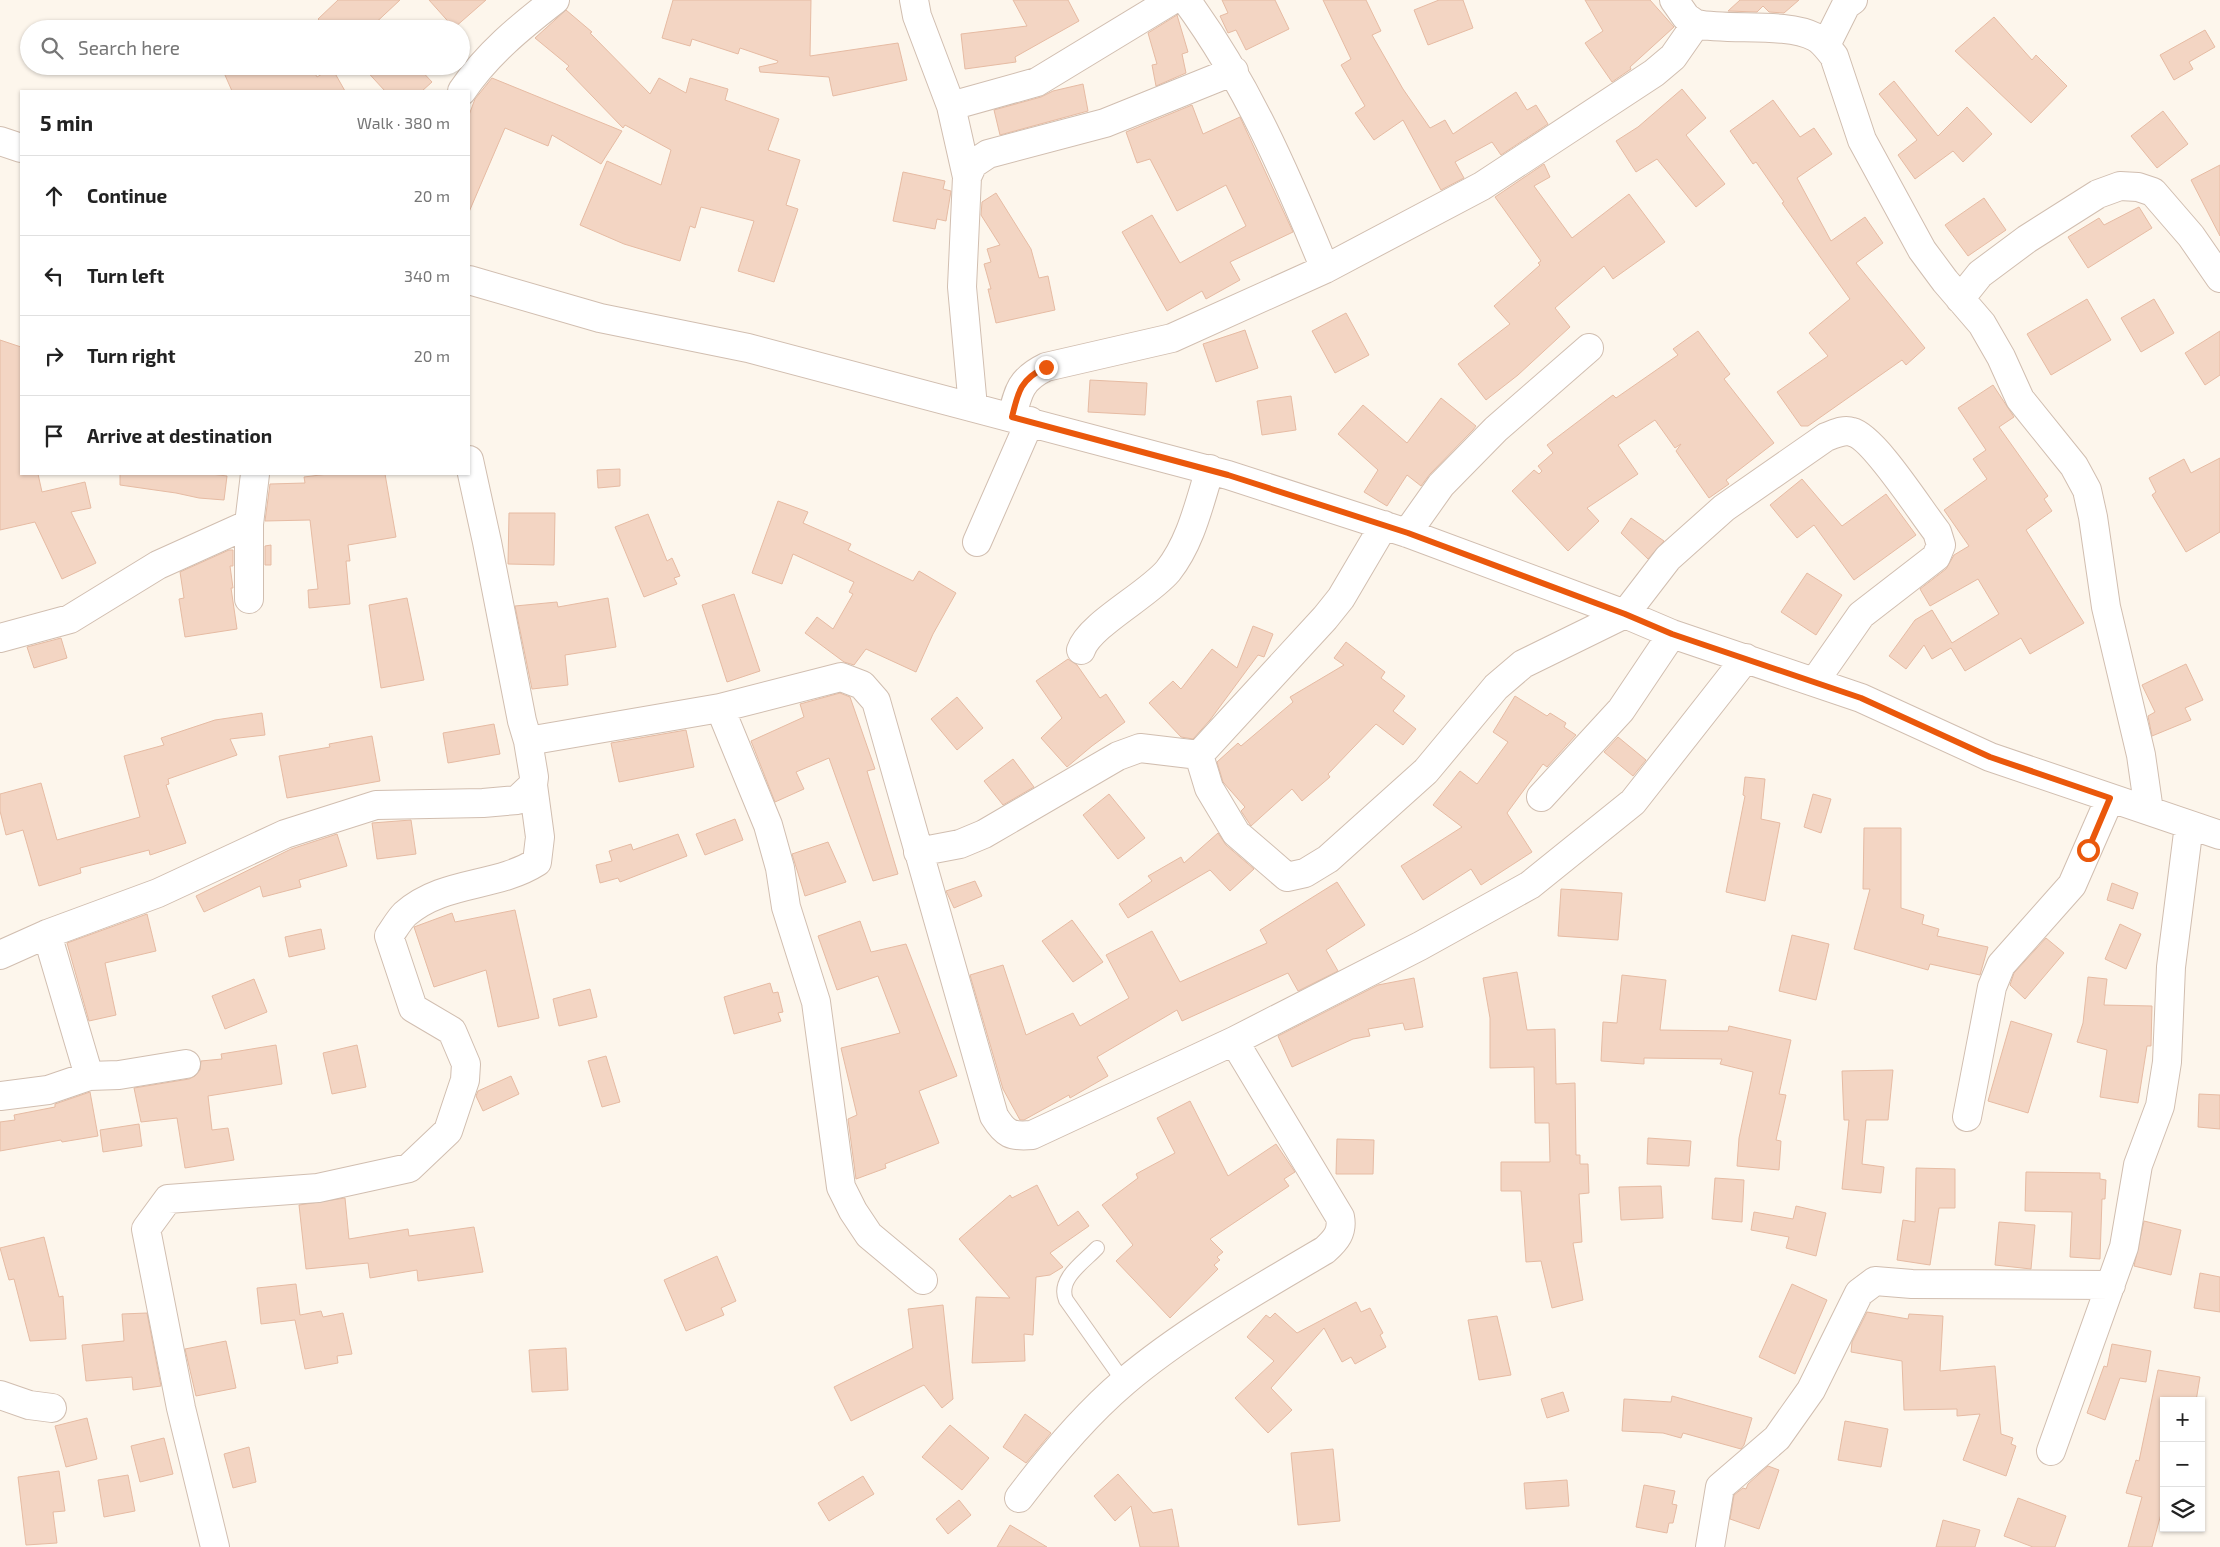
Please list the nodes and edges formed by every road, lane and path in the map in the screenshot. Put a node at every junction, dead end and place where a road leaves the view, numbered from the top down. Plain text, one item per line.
1 (555, 0) edge
2 (914, 0) edge
3 (1172, 0) edge
4 (1186, 0) edge
5 (1674, 0) edge
6 (1853, 0) edge
7 (1696, 24) junction
8 (1826, 45) junction
9 (1234, 71) junction
10 (463, 90) edge
11 (951, 106) junction
12 (0, 141) edge
13 (20, 148) edge
14 (966, 177) junction
15 (1325, 268) junction
16 (2220, 278) edge
17 (470, 280) edge
18 (1960, 299) junction
19 (1589, 348) dead end
20 (973, 407) junction
21 (1021, 419) junction
22 (470, 465) edge
23 (1210, 470) junction
24 (255, 475) edge
25 (249, 524) junction
26 (1396, 529) junction
27 (976, 542) dead end
28 (248, 599) dead end
29 (1625, 614) junction
30 (1672, 634) junction
31 (0, 638) edge
32 (1081, 650) dead end
33 (1746, 658) junction
34 (1815, 681) junction
35 (720, 708) junction
36 (528, 741) junction
37 (1199, 755) junction
38 (533, 786) junction
39 (1541, 797) dead end
40 (2110, 798) junction
41 (2149, 811) junction
42 (2189, 825) junction
43 (2220, 835) edge
44 (918, 852) junction
45 (47, 934) junction
46 (0, 955) edge
47 (1234, 1041) junction
48 (186, 1064) dead end
49 (88, 1076) junction
50 (0, 1096) edge
51 (1968, 1117) dead end
52 (1097, 1248) dead end
53 (923, 1280) dead end
54 (2111, 1285) junction
55 (1124, 1382) junction
56 (0, 1395) edge
57 (52, 1408) dead end
58 (2051, 1451) dead end
59 (1019, 1498) dead end
60 (215, 1547) edge
61 (1710, 1547) edge

1 - 10 street
2 - 11 street
3 - 11 street
4 - 9 street
5 - 7 street
6 - 8 street
7 - 8 street
7 - 15 street
8 - 18 street
9 - 14 street
9 - 15 street
11 - 14 street
12 - 13 street
14 - 20 street
15 - 21 street
16 - 18 street
17 - 20 street
18 - 41 street
19 - 26 street
20 - 21 street
21 - 23 street
21 - 27 street
22 - 36 street
23 - 26 street
23 - 32 street
24 - 25 street
25 - 28 street
25 - 31 street
26 - 29 street
26 - 37 street
29 - 30 street
29 - 34 street
29 - 37 street
30 - 33 street
30 - 39 street
33 - 34 street
33 - 47 street
34 - 40 street
35 - 36 street
35 - 44 street
35 - 53 street
36 - 38 street
37 - 44 street
38 - 45 street
38 - 60 street
40 - 41 street
40 - 51 street
41 - 42 street
42 - 43 street
42 - 54 street
44 - 47 street
45 - 46 street
45 - 49 street
47 - 55 street
48 - 49 street
49 - 50 street
52 - 55 lane
54 - 58 street
54 - 61 street
55 - 59 street
56 - 57 street

